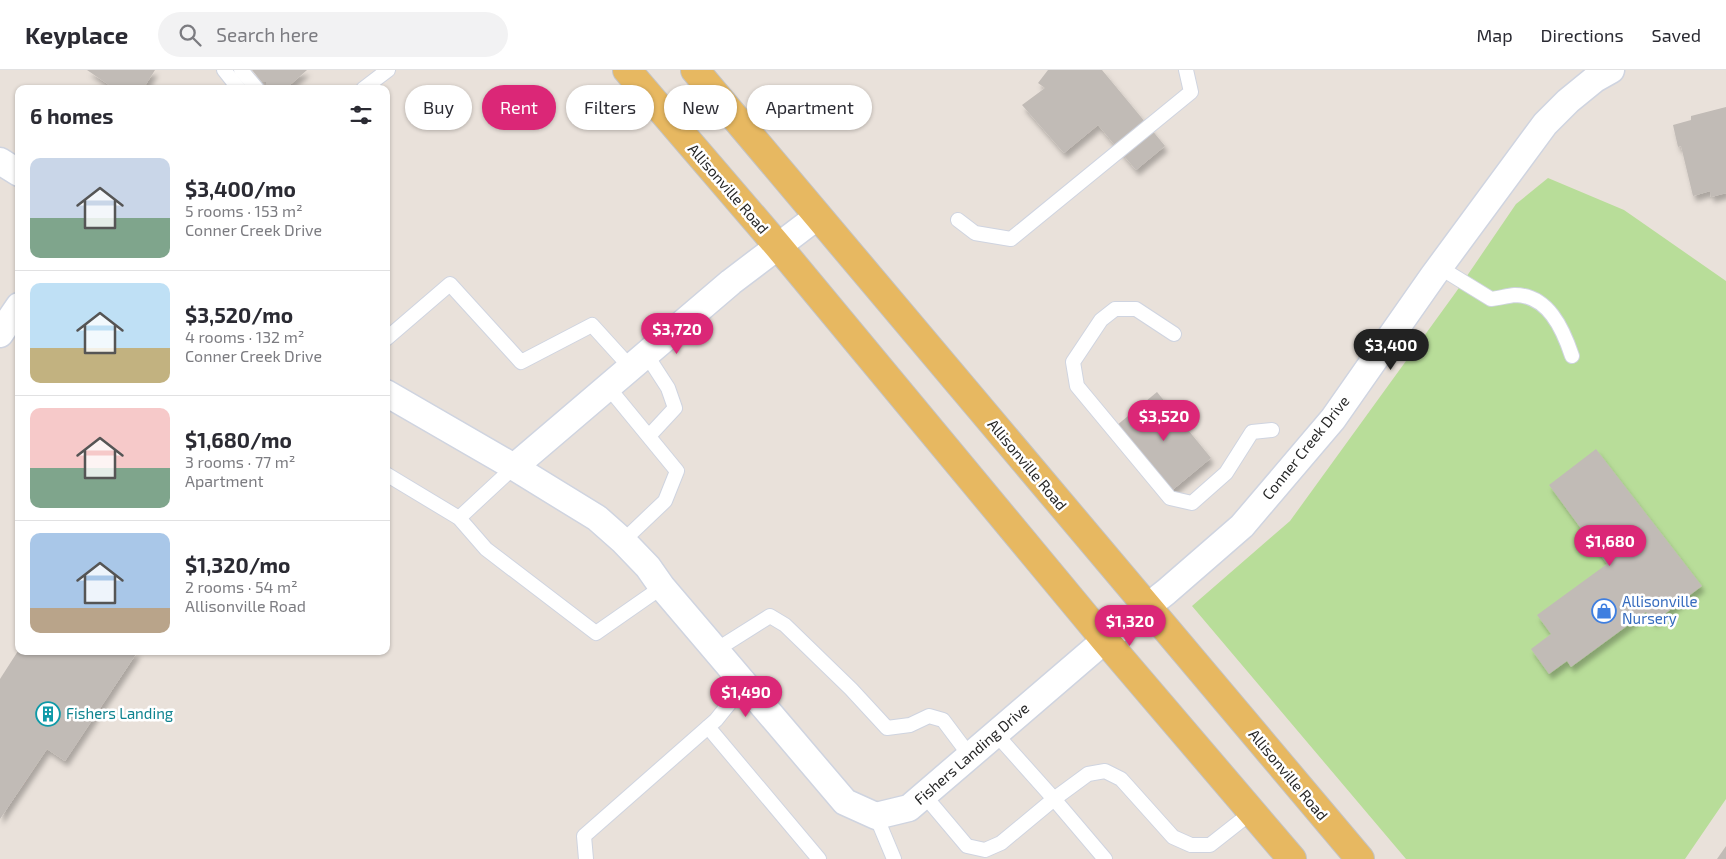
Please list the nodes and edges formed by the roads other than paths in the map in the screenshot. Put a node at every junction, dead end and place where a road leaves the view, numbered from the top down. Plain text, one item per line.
1 (224, 70) edge
2 (241, 70) edge
3 (388, 70) edge
4 (627, 70) edge
5 (695, 70) edge
6 (1186, 70) edge
7 (1611, 70) edge
8 (236, 85) edge
9 (254, 85) edge
10 (368, 85) edge
11 (0, 161) edge
12 (15, 170) edge
13 (818, 216) junction
14 (958, 220) dead end
15 (778, 246) junction
16 (1439, 266) junction
17 (15, 312) edge
18 (0, 334) edge
19 (1174, 334) dead end
20 (390, 336) edge
21 (1572, 356) dead end
22 (638, 361) junction
23 (608, 387) junction
24 (390, 395) edge
25 (1272, 430) dead end
26 (648, 436) junction
27 (514, 467) junction
28 (390, 476) edge
29 (459, 518) junction
30 (623, 540) junction
31 (662, 587) junction
32 (1137, 614) junction
33 (1105, 640) junction
34 (716, 650) junction
35 (745, 684) junction
36 (708, 727) junction
37 (996, 734) junction
38 (970, 756) junction
39 (924, 795) junction
40 (1054, 799) junction
41 (1252, 812) junction
42 (876, 816) junction
43 (1210, 845) junction
44 (586, 859) edge
45 (819, 859) edge
46 (894, 859) edge
47 (1105, 859) edge
48 (1209, 859) edge
49 (1292, 859) edge
50 (1360, 859) edge

1 - 8 lane
2 - 9 lane
3 - 10 lane
4 - 15 main road, Allisonville Road
5 - 13 main road, Allisonville Road
6 - 14 lane
7 - 16 street, Conner Creek Drive
11 - 12 street
13 - 15 street
13 - 32 main road, Allisonville Road
15 - 22 street
15 - 33 main road, Allisonville Road
16 - 21 lane
16 - 32 street, Conner Creek Drive
17 - 18 street
19 - 25 lane
20 - 22 lane
22 - 23 street
22 - 26 lane
23 - 26 lane
23 - 27 street
24 - 27 street
26 - 30 lane
27 - 29 lane
27 - 30 street
28 - 29 lane
29 - 31 lane
30 - 31 street
31 - 34 street
32 - 33 street, Fishers Landing Drive
32 - 50 main road, Allisonville Road
33 - 37 street, Fishers Landing Drive
33 - 41 main road, Allisonville Road
34 - 35 street
34 - 38 lane
35 - 36 lane
35 - 42 street
36 - 44 lane
36 - 45 lane
37 - 38 street, Fishers Landing Drive
37 - 40 lane
38 - 39 street, Fishers Landing Drive
39 - 40 lane
39 - 42 street, Fishers Landing Drive
40 - 43 lane
40 - 47 lane
41 - 43 lane
41 - 49 main road, Allisonville Road
42 - 46 lane
43 - 48 lane

